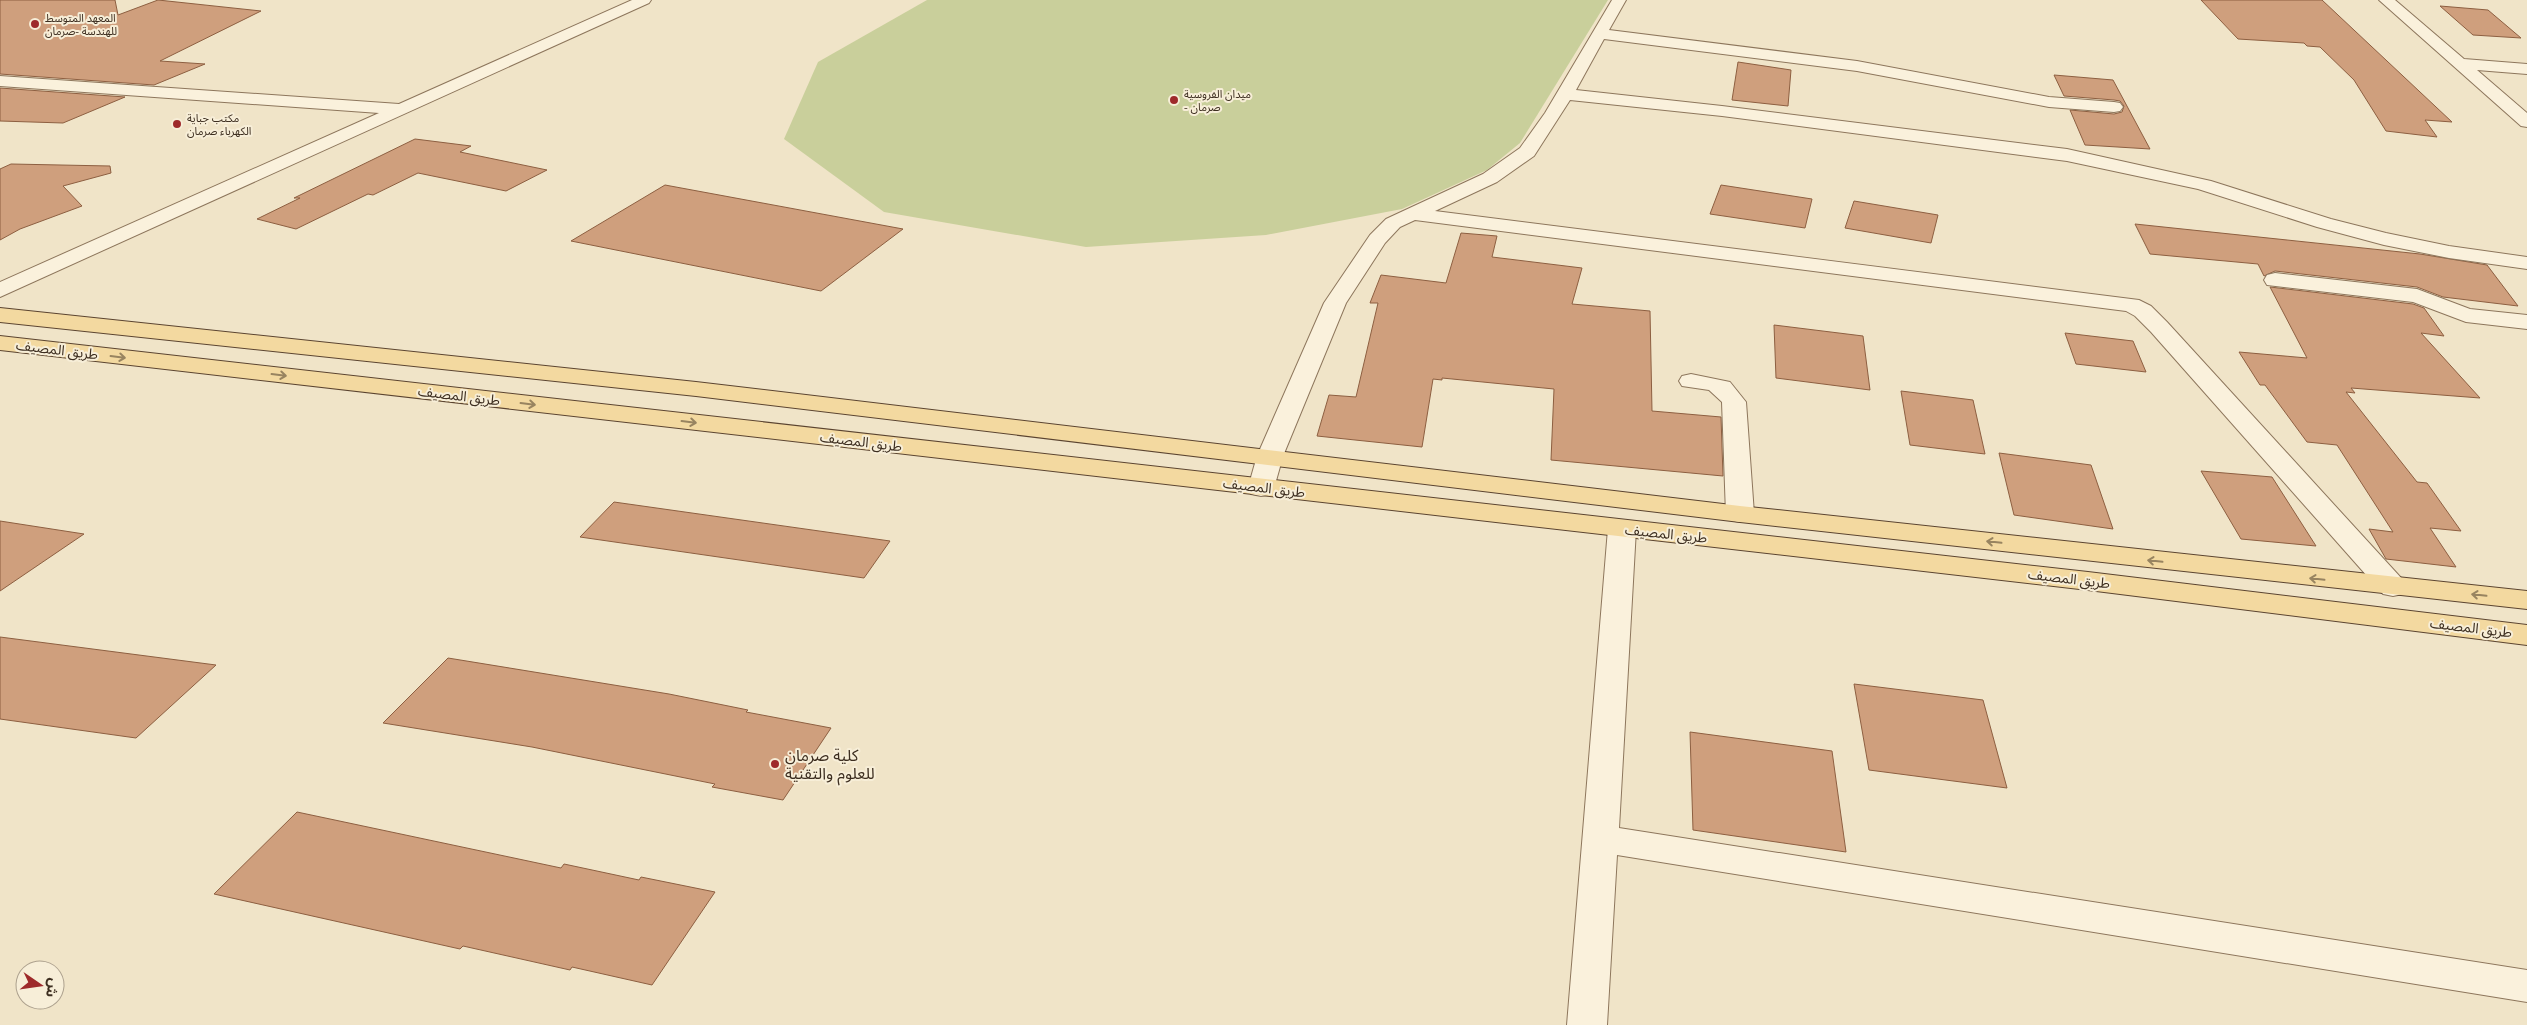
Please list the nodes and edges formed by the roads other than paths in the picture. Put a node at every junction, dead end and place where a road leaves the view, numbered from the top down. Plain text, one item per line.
1 (641, 0) edge
2 (1619, 0) edge
3 (2386, 0) edge
4 (1600, 34) junction
5 (2461, 64) junction
6 (2527, 69) edge
7 (0, 80) edge
8 (1564, 94) junction
9 (2114, 107) dead end
10 (400, 110) junction
11 (2524, 118) edge
12 (1412, 214) junction
13 (2527, 263) edge
14 (2275, 280) dead end
15 (0, 290) edge
16 (0, 315) edge
17 (2527, 322) edge
18 (0, 343) edge
19 (1691, 381) dead end
20 (1270, 456) junction
21 (1261, 488) junction
22 (1740, 514) junction
23 (1622, 529) junction
24 (2393, 587) junction
25 (2527, 600) edge
26 (2527, 635) edge
27 (1600, 839) junction
28 (2527, 986) edge
29 (1587, 1025) edge

1 - 10 street
2 - 4 street
3 - 5 street
4 - 8 street
4 - 9 street
5 - 6 street
5 - 11 street
7 - 10 street
8 - 12 street
8 - 13 street
10 - 15 street
12 - 20 street
12 - 24 street
14 - 17 street
16 - 20 main road, طريق المصيف
18 -> 21 main road, طريق المصيف
19 - 22 street
20 - 21 street
20 - 22 main road, طريق المصيف
21 - 23 main road, طريق المصيف
24 -> 22 main road, طريق المصيف
23 - 26 main road, طريق المصيف
23 - 27 street
25 -> 24 main road, طريق المصيف
27 - 28 street
27 - 29 street

